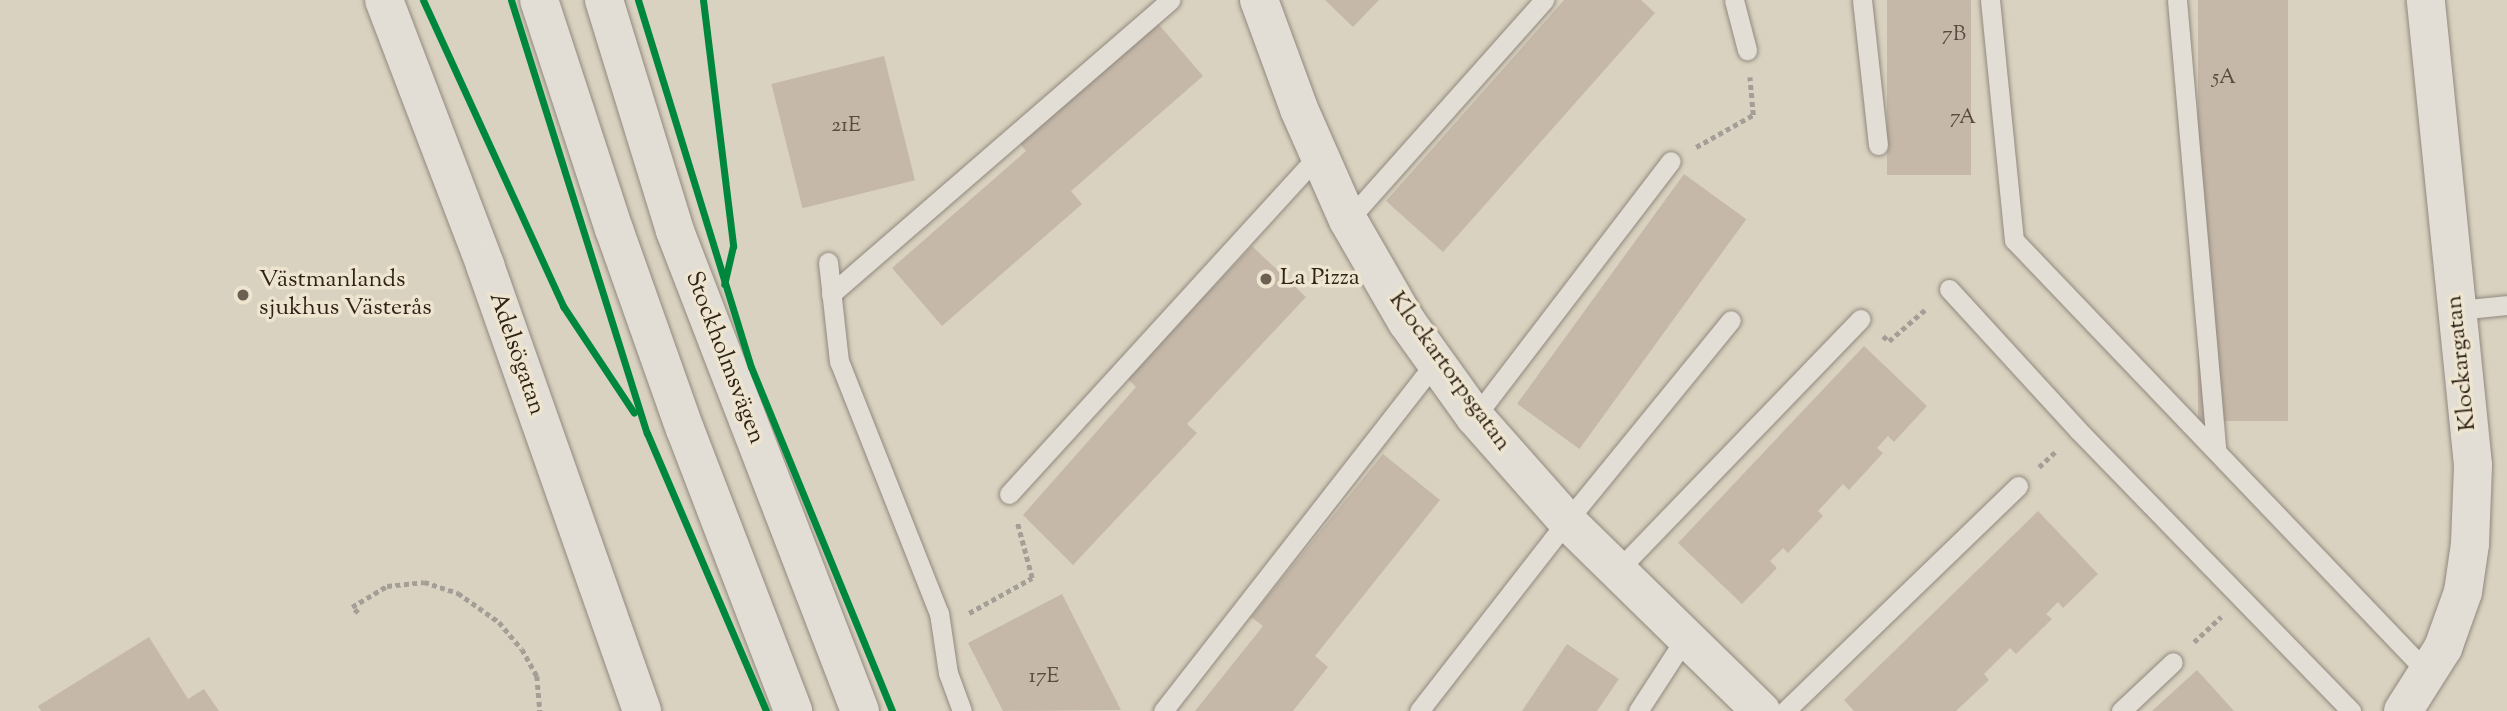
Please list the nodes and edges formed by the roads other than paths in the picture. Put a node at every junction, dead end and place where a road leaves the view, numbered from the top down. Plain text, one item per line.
1 (384, 0) edge
2 (540, 0) edge
3 (604, 0) edge
4 (1171, 0) edge
5 (1259, 0) edge
6 (1544, 0) edge
7 (1734, 0) edge
8 (1862, 0) edge
9 (1990, 0) edge
10 (2177, 0) edge
11 (2426, 0) edge
12 (1747, 50) road end
13 (1878, 145) dead end
14 (1319, 155) junction
15 (1671, 161) road end
16 (1348, 220) junction
17 (828, 262) dead end
18 (1949, 289) road end
19 (831, 294) junction
20 (2507, 305) edge
21 (2457, 310) junction
22 (1860, 319) road end
23 (1731, 320) dead end
24 (1436, 362) junction
25 (1475, 417) junction
26 (2216, 450) junction
27 (2018, 486) road end
28 (1009, 494) road end
29 (1567, 521) junction
30 (1618, 570) junction
31 (1686, 637) junction
32 (2173, 662) road end
33 (2428, 673) junction
34 (642, 711) edge
35 (793, 711) edge
36 (860, 711) edge
37 (962, 711) edge
38 (1163, 711) edge
39 (1419, 711) edge
40 (1638, 711) edge
41 (1761, 711) edge
42 (1785, 711) edge
43 (2121, 711) edge
44 (2351, 711) edge
45 (2403, 711) edge

1 - 34 street, Adelsögatan
2 - 35 street
3 - 36 street, Stockholmsvägen
4 - 19 lane
5 - 14 street, Klockartorpsgatan
6 - 16 lane
7 - 12 lane
8 - 13 lane
9 - 26 lane
10 - 26 lane
11 - 21 street, Klockargatan
14 - 16 street, Klockartorpsgatan
14 - 28 lane
15 - 25 lane
16 - 24 street, Klockartorpsgatan
17 - 19 lane
18 - 44 lane
19 - 37 lane
20 - 21 lane
21 - 33 street, Klockargatan
22 - 30 lane
23 - 29 lane
24 - 25 street, Klockartorpsgatan
24 - 38 lane
25 - 29 street, Klockartorpsgatan
26 - 33 lane
27 - 42 lane
29 - 30 street, Klockartorpsgatan
29 - 39 lane
30 - 31 street, Klockartorpsgatan
31 - 40 lane
31 - 41 street, Klockartorpsgatan
32 - 43 lane
33 - 45 street, Klockargatan

